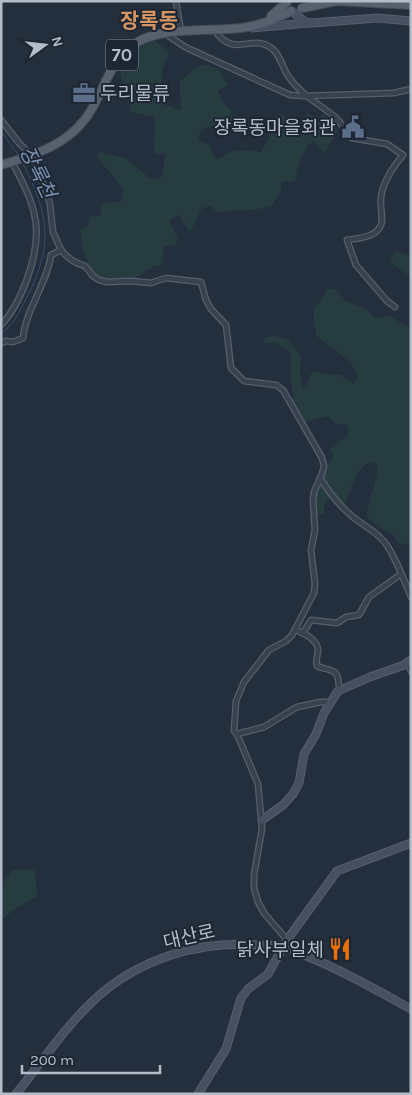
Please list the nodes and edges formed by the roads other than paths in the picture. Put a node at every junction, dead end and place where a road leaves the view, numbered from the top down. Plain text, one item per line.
1 (176, 1) edge
2 (393, 1) edge
3 (287, 2) edge
4 (411, 5) edge
5 (300, 7) edge
6 (411, 21) edge
7 (308, 22) junction
8 (258, 24) junction
9 (240, 28) junction
10 (214, 30) junction
11 (181, 32) junction
12 (164, 33) junction
13 (411, 89) edge
14 (306, 96) junction
15 (1, 120) edge
16 (30, 156) junction
17 (12, 162) junction
18 (1, 165) edge
19 (61, 250) junction
20 (395, 306) dead end
21 (1, 325) edge
22 (1, 343) edge
23 (320, 478) junction
24 (401, 574) junction
25 (411, 598) edge
26 (295, 629) junction
27 (304, 633) junction
28 (409, 661) edge
29 (411, 671) edge
30 (340, 690) junction
31 (331, 702) junction
32 (237, 734) junction
33 (262, 820) junction
34 (411, 843) edge
35 (286, 944) junction
36 (411, 1009) edge
37 (16, 1094) edge
38 (198, 1094) edge

1 - 11 street
2 - 4 main road
3 - 5 main road
3 - 8 main road
4 - 5 main road
5 - 7 street
5 - 8 main road
6 - 7 street
7 - 9 street
8 - 9 main road, 70
9 - 10 main road, 70
10 - 11 main road, 70
10 - 14 street
11 - 12 main road, 70
12 - 14 street
12 - 16 main road, 70
13 - 14 street
14 - 20 street
15 - 16 street
16 - 17 main road, 70
16 - 19 street
17 - 18 main road, 70
17 - 21 street
19 - 22 street
19 - 23 street
23 - 24 street
23 - 26 street
24 - 25 street
24 - 27 street
26 - 27 street
26 - 32 street
27 - 30 street
28 - 29 street
28 - 30 street
30 - 31 street
31 - 32 street
31 - 33 street
32 - 33 street
33 - 35 street
34 - 35 street
35 - 36 street, 대산로
35 - 37 street, 대산로
35 - 38 street

